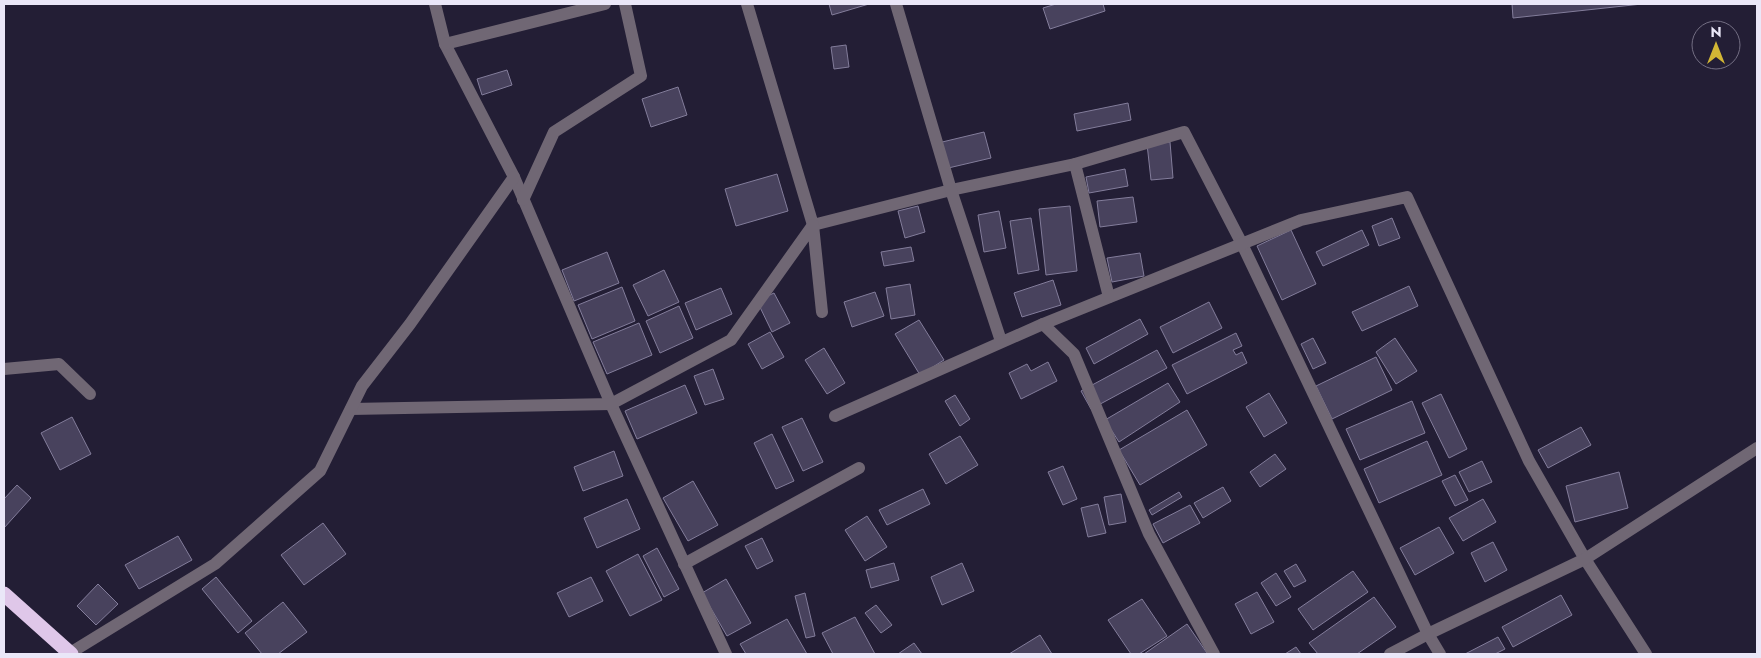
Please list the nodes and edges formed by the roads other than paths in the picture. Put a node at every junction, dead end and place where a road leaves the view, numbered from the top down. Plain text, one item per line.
1 (435, 4) edge
2 (605, 4) edge
3 (625, 4) edge
4 (747, 4) edge
5 (896, 4) edge
6 (445, 44) junction
7 (1075, 164) junction
8 (514, 177) junction
9 (952, 190) junction
10 (524, 200) junction
11 (813, 225) junction
12 (1242, 244) junction
13 (1109, 297) junction
14 (822, 312) dead end
15 (1043, 324) junction
16 (1001, 341) junction
17 (4, 369) edge
18 (90, 394) dead end
19 (611, 404) junction
20 (350, 409) junction
21 (835, 416) dead end
22 (1757, 448) edge
23 (859, 468) dead end
24 (1585, 559) junction
25 (684, 564) junction
26 (4, 594) edge
27 (1428, 634) junction
28 (70, 654) edge
29 (726, 654) edge
30 (1214, 654) edge
31 (1390, 654) edge
32 (1440, 654) edge
33 (1646, 654) edge

1 - 6 street
2 - 6 street
3 - 10 street
4 - 11 street
5 - 9 street
6 - 8 street
7 - 9 street
7 - 12 street
7 - 13 street
8 - 10 street
8 - 20 street
9 - 11 street
9 - 16 street
10 - 19 street
11 - 14 street
11 - 19 street
12 - 13 street
12 - 24 street
12 - 27 street
13 - 15 street
15 - 16 street
15 - 30 street
16 - 21 street
17 - 18 street
19 - 20 street
19 - 25 street
20 - 28 street
22 - 24 street
23 - 25 street
24 - 27 street
24 - 33 street
25 - 29 street
26 - 28 highway
27 - 31 street
27 - 32 street

